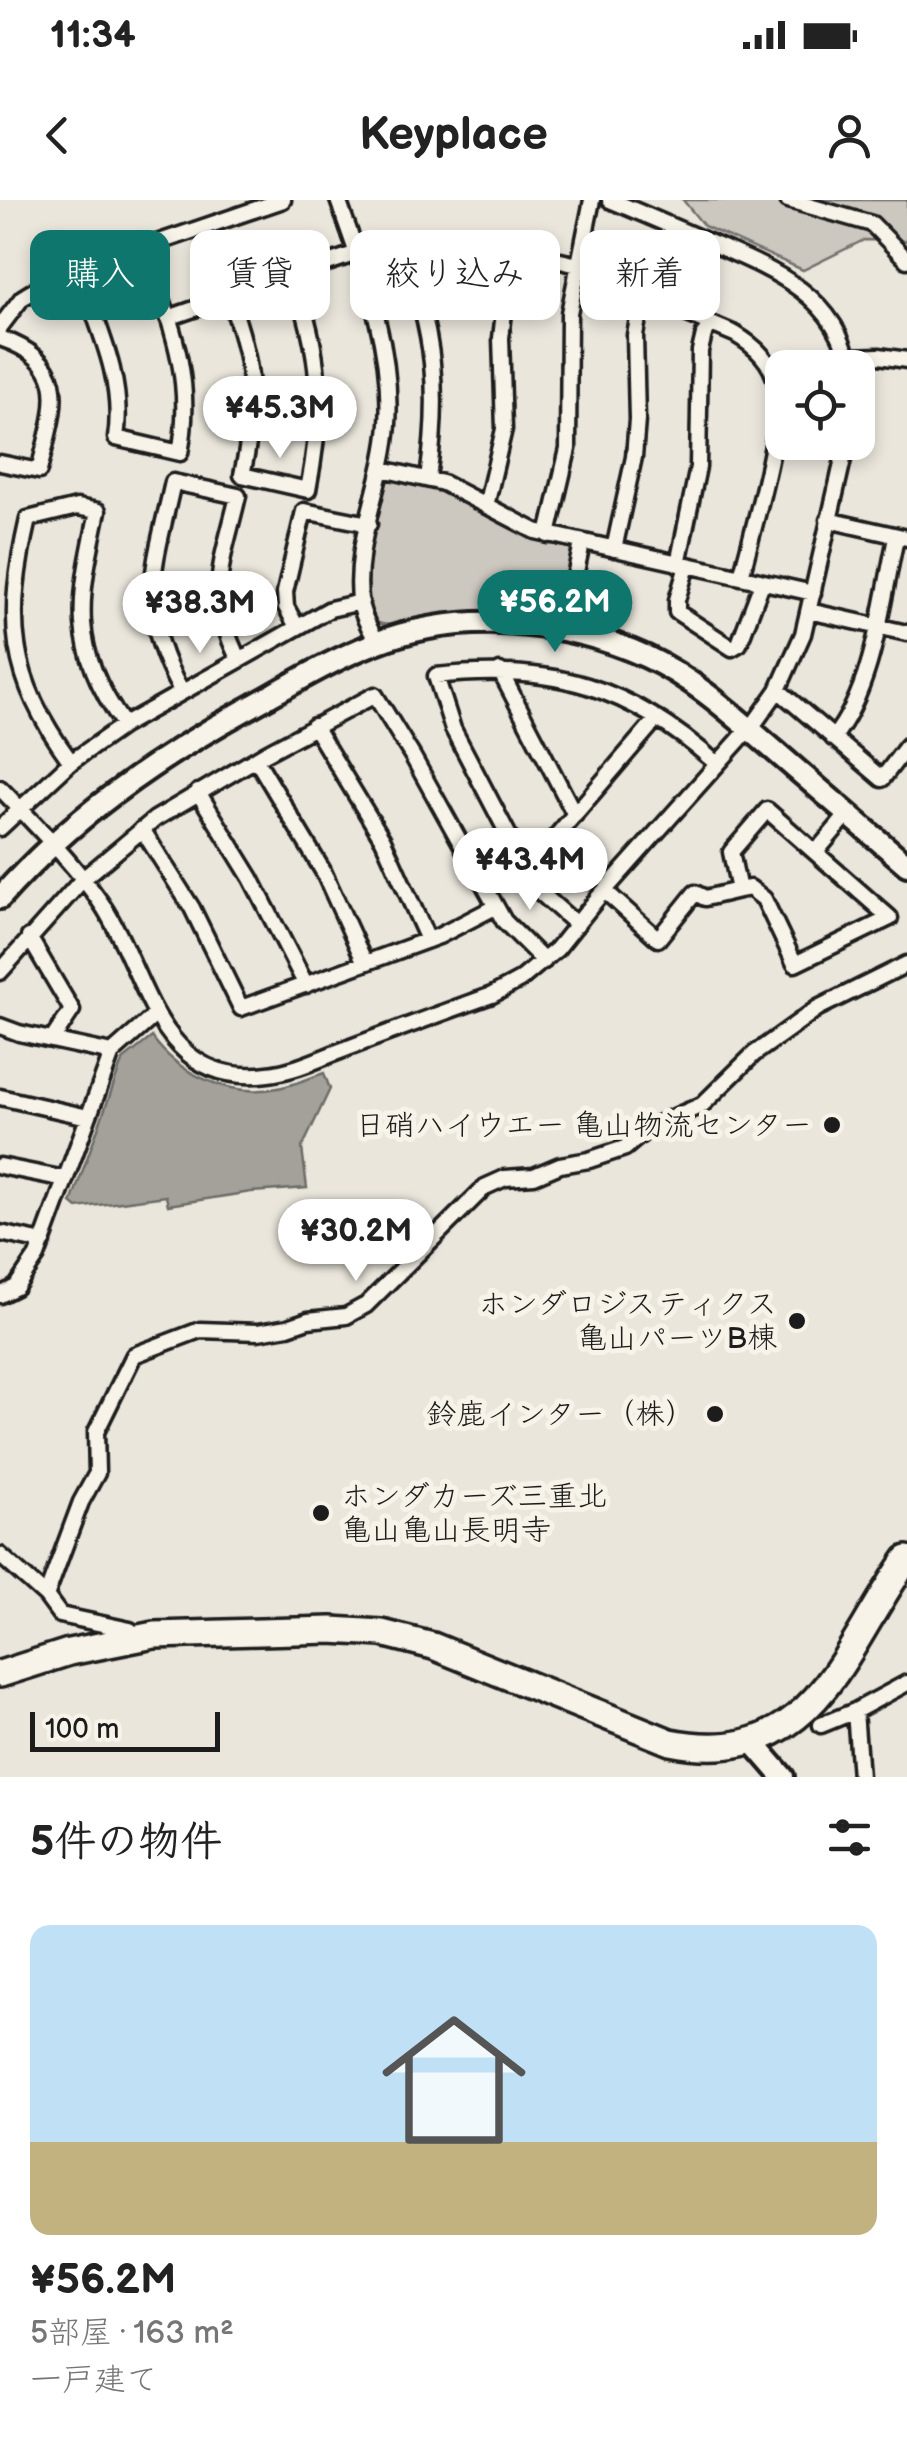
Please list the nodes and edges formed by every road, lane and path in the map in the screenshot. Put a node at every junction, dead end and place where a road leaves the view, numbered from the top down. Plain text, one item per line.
1 (283, 200) edge
2 (338, 200) edge
3 (592, 200) edge
4 (610, 200) edge
5 (788, 200) edge
6 (643, 206) edge
7 (350, 233) edge
8 (170, 239) edge
9 (907, 260) edge
10 (560, 262) edge
11 (577, 266) junction
12 (580, 267) edge
13 (30, 292) edge
14 (95, 320) edge
15 (169, 320) edge
16 (237, 320) edge
17 (308, 320) edge
18 (378, 320) edge
19 (426, 320) edge
20 (503, 320) edge
21 (638, 320) edge
22 (702, 320) edge
23 (711, 324) junction
24 (0, 327) edge
25 (0, 338) edge
26 (843, 350) edge
27 (875, 357) edge
28 (907, 360) edge
29 (843, 460) edge
30 (0, 463) edge
31 (382, 468) junction
32 (428, 479) junction
33 (486, 506) junction
34 (828, 520) junction
35 (368, 524) junction
36 (548, 535) junction
37 (902, 538) edge
38 (582, 543) junction
39 (614, 550) junction
40 (682, 565) junction
41 (741, 577) junction
42 (762, 583) junction
43 (813, 593) junction
44 (360, 602) junction
45 (809, 611) junction
46 (296, 627) junction
47 (876, 627) junction
48 (564, 629) junction
49 (907, 633) edge
50 (376, 642) junction
51 (239, 660) junction
52 (500, 671) junction
53 (778, 690) junction
54 (182, 691) junction
55 (657, 718) junction
56 (124, 724) junction
57 (314, 726) junction
58 (749, 728) junction
59 (833, 738) junction
60 (907, 746) edge
61 (256, 759) junction
62 (71, 762) junction
63 (717, 764) junction
64 (0, 788) edge
65 (198, 792) junction
66 (20, 809) junction
67 (574, 814) junction
68 (848, 814) junction
69 (0, 828) edge
70 (142, 830) junction
71 (50, 844) junction
72 (816, 852) junction
73 (907, 865) edge
74 (526, 867) junction
75 (83, 879) junction
76 (740, 890) junction
77 (605, 891) junction
78 (0, 898) edge
79 (495, 908) junction
80 (576, 925) junction
81 (29, 937) junction
82 (428, 940) junction
83 (544, 961) junction
84 (365, 963) junction
85 (907, 964) edge
86 (0, 972) edge
87 (306, 985) junction
88 (155, 1015) junction
89 (0, 1026) edge
90 (52, 1040) junction
91 (112, 1053) junction
92 (0, 1097) edge
93 (88, 1116) junction
94 (0, 1166) edge
95 (66, 1179) junction
96 (0, 1234) edge
97 (42, 1242) junction
98 (0, 1295) edge
99 (0, 1555) edge
100 (907, 1559) edge
101 (46, 1596) junction
102 (138, 1638) junction
103 (0, 1674) edge
104 (907, 1684) edge
105 (855, 1711) junction
106 (821, 1725) dead end
107 (752, 1740) junction
108 (784, 1777) edge
109 (860, 1777) edge

1 - 8 street
2 - 7 street
3 - 11 street
4 - 6 street
5 - 9 street
6 - 26 street
10 - 11 street
11 - 12 street
11 - 36 street
13 - 24 street
14 - 15 street
16 - 17 street
18 - 31 street
19 - 32 street
20 - 33 street
21 - 39 street
22 - 23 street
23 - 40 street
23 - 41 street
25 - 30 street
27 - 28 street
29 - 34 street
31 - 32 street
31 - 35 street
32 - 33 street
33 - 36 street
34 - 37 street
34 - 43 street
35 - 44 street
35 - 46 street
36 - 38 street
37 - 47 street
38 - 39 street
38 - 48 street
39 - 40 street
40 - 41 street
40 - 42 street
41 - 42 street
42 - 43 street
43 - 45 street
44 - 46 street
44 - 50 street
45 - 47 street
45 - 53 street
46 - 51 street
47 - 49 street
47 - 59 street
48 - 50 street
48 - 58 street
50 - 71 street
51 - 54 street
51 - 54 street
52 - 55 street
52 - 67 street
52 - 74 street
53 - 58 street
53 - 59 street
54 - 56 street
55 - 63 street
55 - 67 street
56 - 62 street
56 - 62 street
57 - 61 street
57 - 79 street
57 - 82 street
58 - 63 street
58 - 68 street
59 - 60 street
61 - 65 street
61 - 84 street
62 - 66 street
63 - 77 street
64 - 66 street
65 - 70 street
65 - 87 street
66 - 69 street
66 - 71 street
67 - 74 street
68 - 72 street
68 - 73 street
70 - 75 street
70 - 87 street
71 - 75 street
71 - 78 street
72 - 76 street
72 - 76 street
74 - 80 street
75 - 81 street
75 - 88 street
76 - 77 street
77 - 80 street
79 - 82 street
79 - 83 street
80 - 83 street
81 - 86 street
81 - 90 street
82 - 84 street
83 - 88 street
84 - 87 street
85 - 101 street
88 - 91 street
89 - 90 street
90 - 91 street
91 - 93 street
92 - 93 street
93 - 95 street
94 - 95 street
95 - 97 street
96 - 97 street
97 - 98 street
99 - 101 street
100 - 107 highway
101 - 102 street
102 - 103 highway
102 - 107 highway
104 - 105 street
105 - 106 street
105 - 109 street
107 - 108 street

